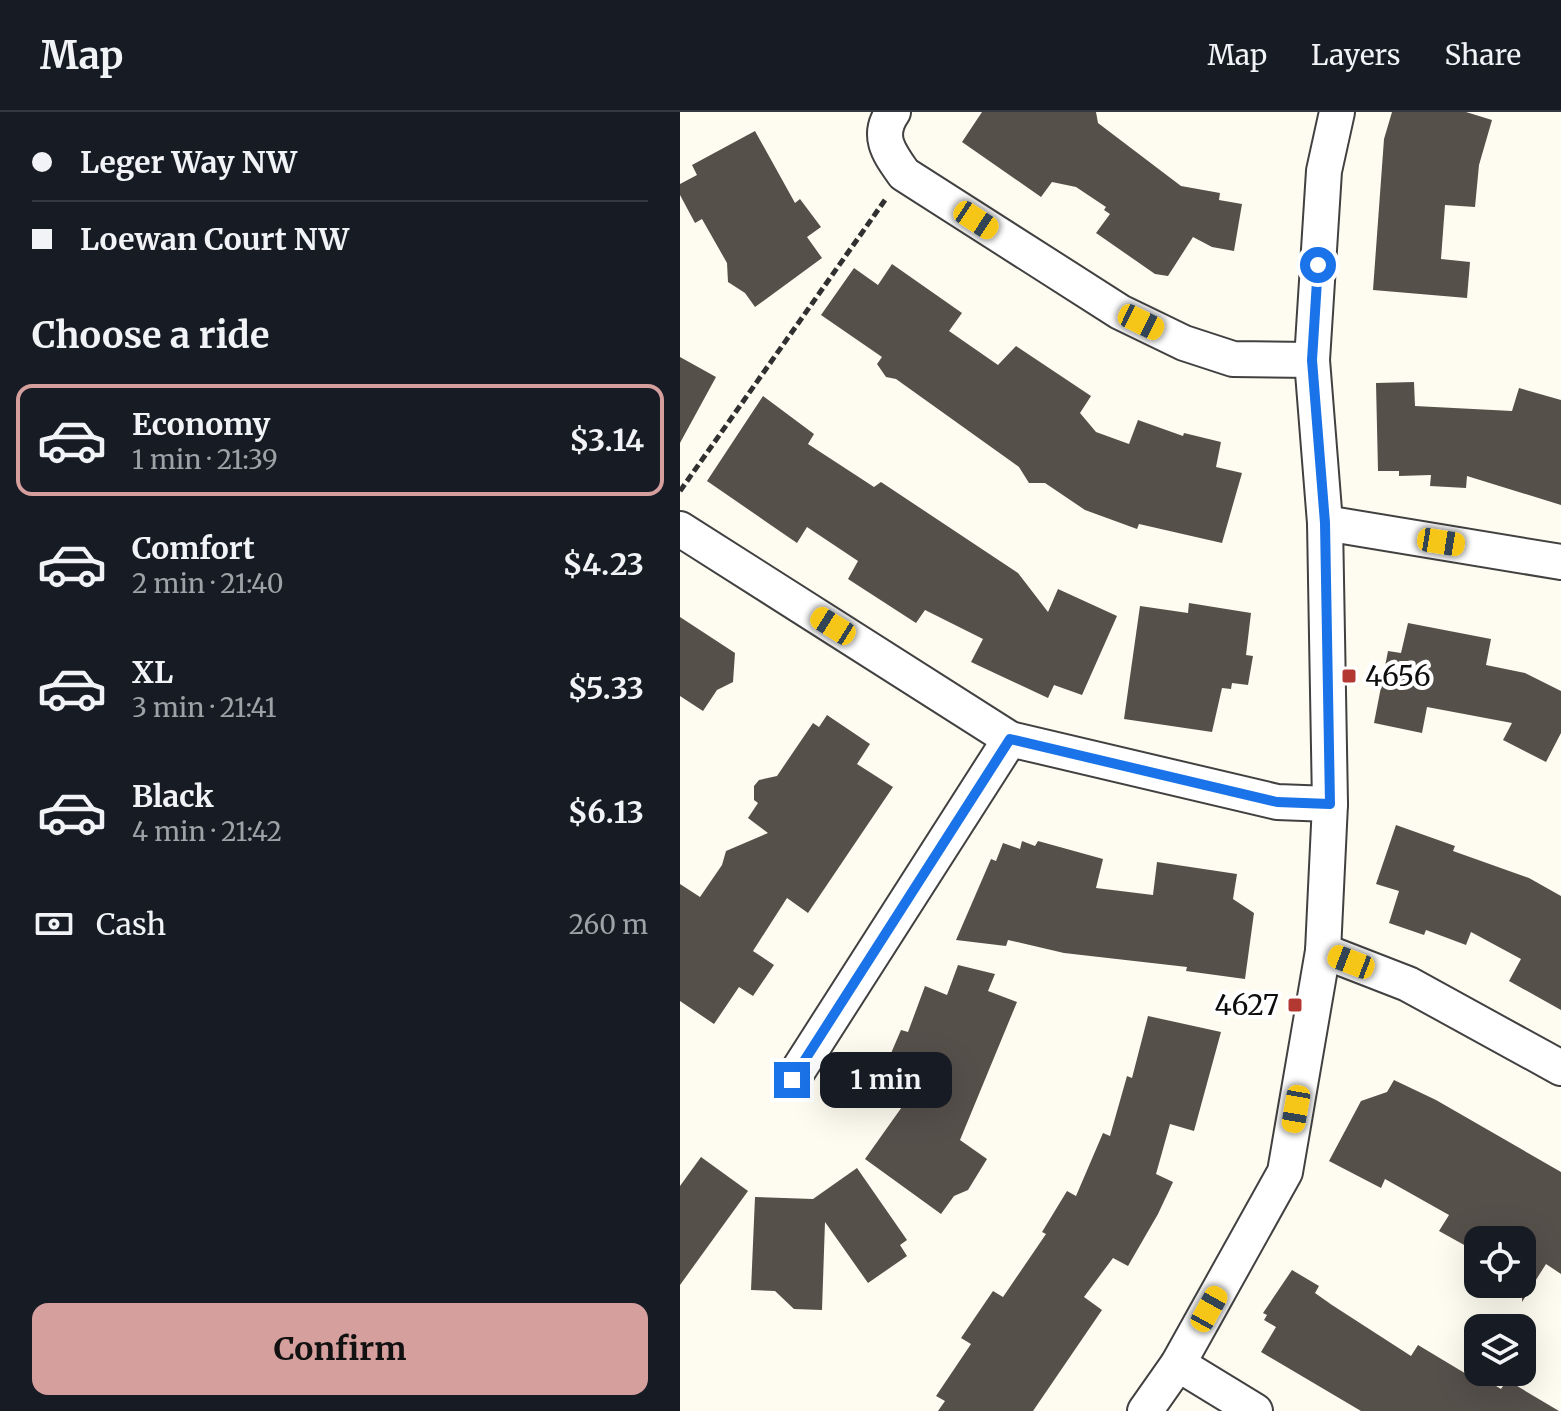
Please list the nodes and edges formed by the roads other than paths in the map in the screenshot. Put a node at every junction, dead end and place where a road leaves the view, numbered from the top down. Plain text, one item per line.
1 (893, 112) edge
2 (1337, 112) edge
3 (1312, 360) junction
4 (1325, 523) junction
5 (680, 529) edge
6 (1561, 562) edge
7 (1010, 739) junction
8 (1330, 804) junction
9 (1323, 951) junction
10 (1561, 1068) edge
11 (792, 1080) dead end
12 (1178, 1364) junction
13 (1145, 1411) edge
14 (1255, 1411) edge

1 - 3 street
2 - 3 street
3 - 4 street
4 - 6 street
4 - 8 street
5 - 7 street
7 - 8 street
7 - 11 street
8 - 9 street
9 - 10 street
9 - 12 street
12 - 13 street
12 - 14 street

